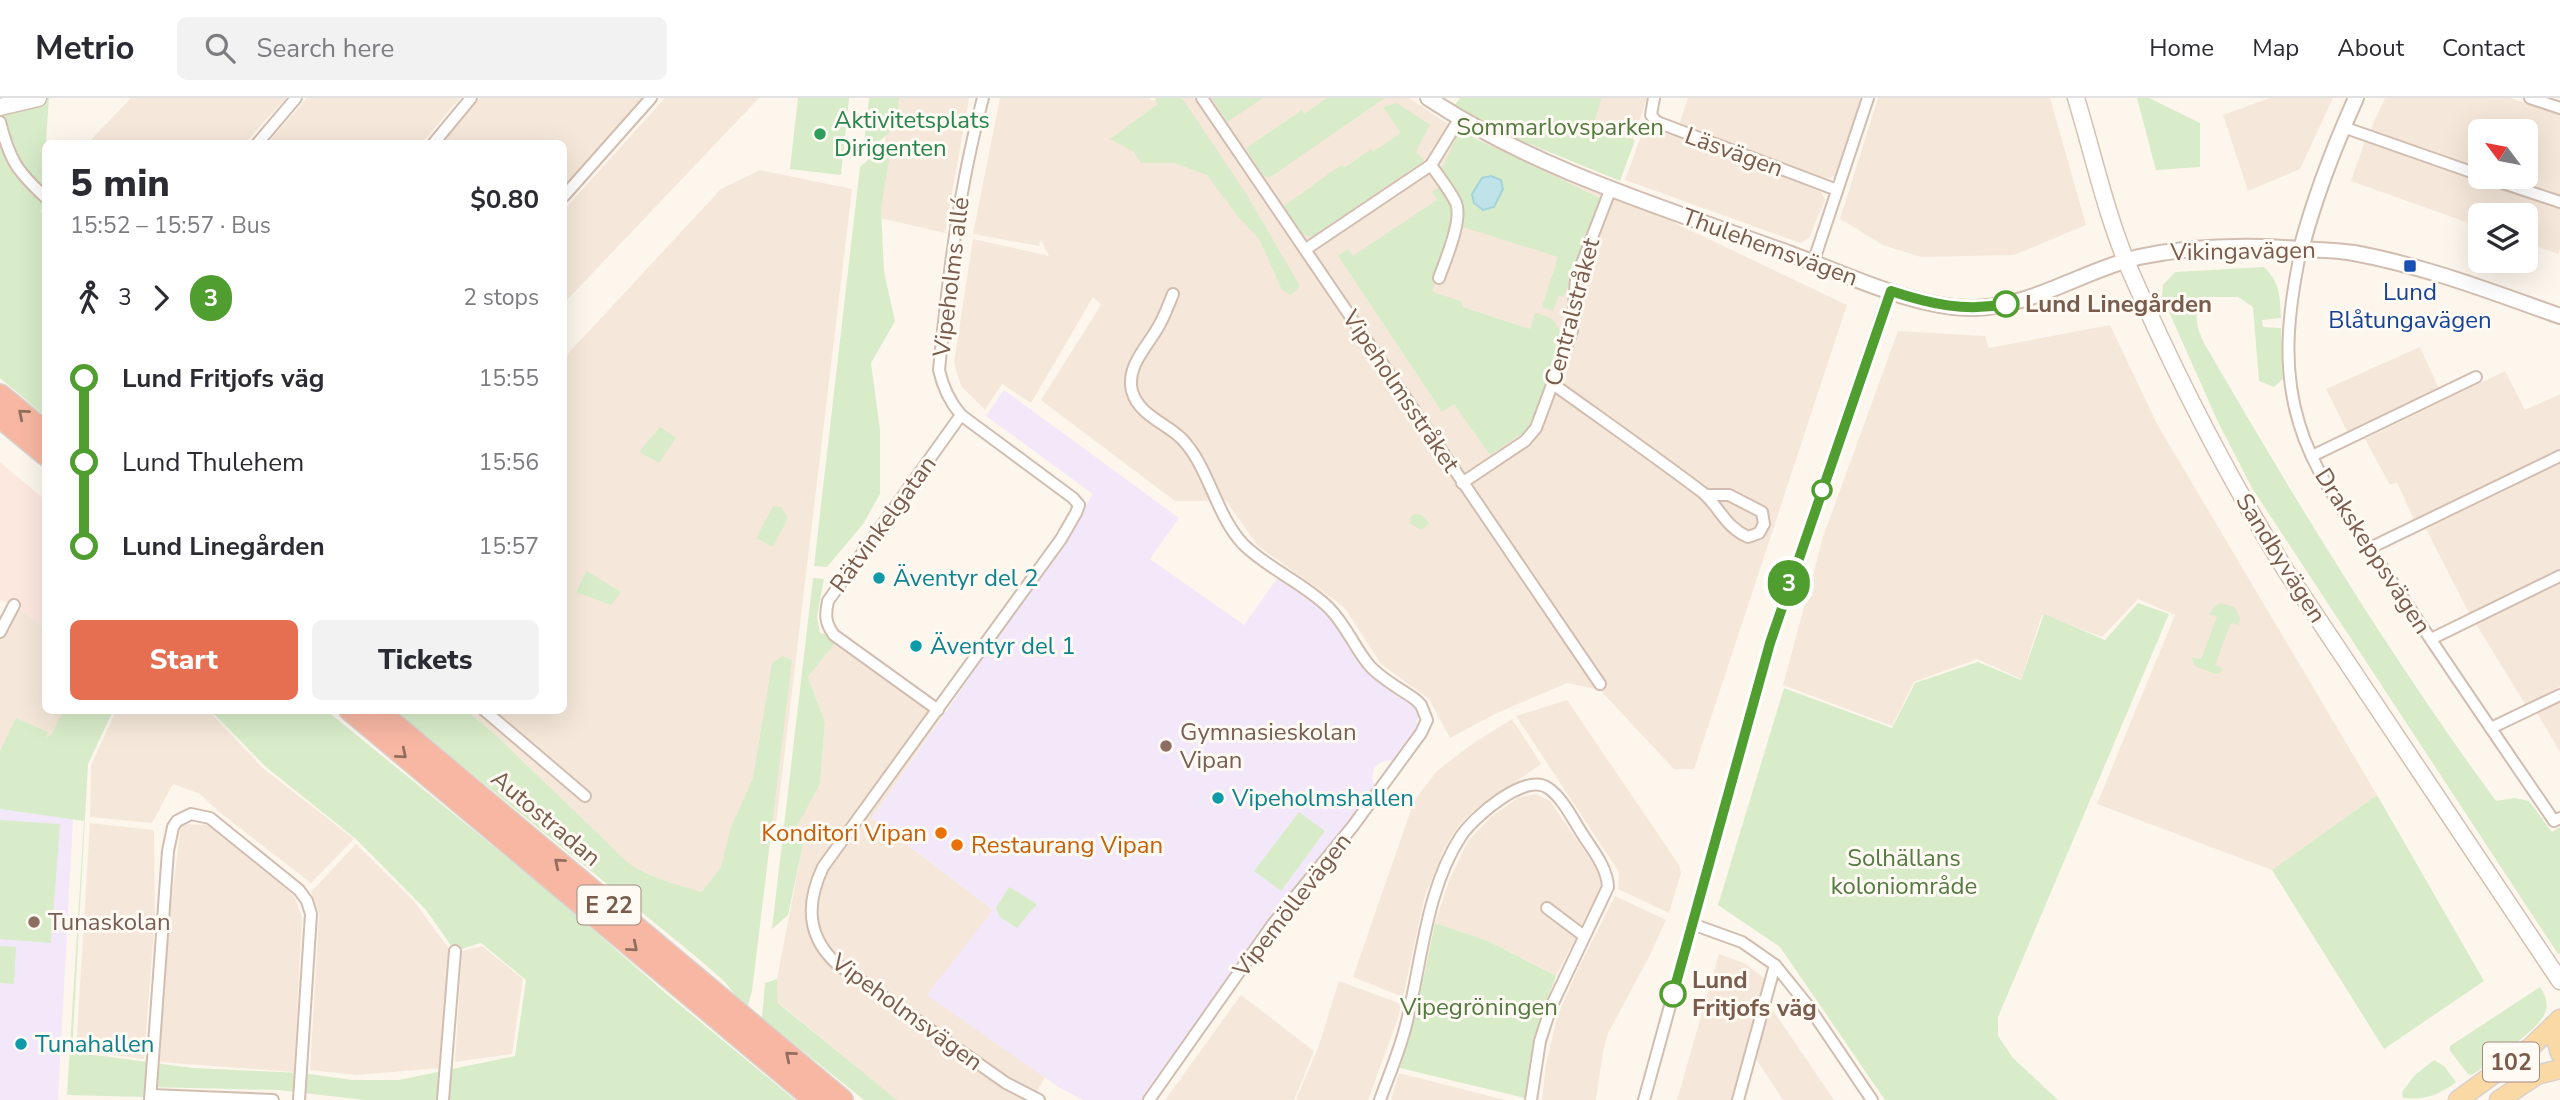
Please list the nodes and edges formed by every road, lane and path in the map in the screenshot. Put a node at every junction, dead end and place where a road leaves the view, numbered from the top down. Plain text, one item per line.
1 (38, 98) edge
2 (296, 98) edge
3 (471, 98) edge
4 (651, 98) edge
5 (983, 98) edge
6 (1202, 98) edge
7 (1428, 98) edge
8 (1654, 98) edge
9 (1868, 98) edge
10 (2076, 98) edge
11 (2356, 98) edge
12 (2530, 98) edge
13 (0, 107) edge
14 (2560, 108) edge
15 (1460, 118) junction
16 (0, 122) edge
17 (2343, 127) junction
18 (260, 140) edge
19 (436, 140) edge
20 (1431, 165) junction
21 (2468, 171) edge
22 (1611, 188) junction
23 (2521, 189) edge
24 (1837, 190) junction
25 (567, 193) edge
26 (42, 194) edge
27 (2560, 202) edge
28 (1306, 249) junction
29 (2301, 249) junction
30 (2126, 260) junction
31 (1813, 263) junction
32 (1439, 278) dead end
33 (1891, 291) junction
34 (1172, 294) dead end
35 (2560, 316) edge
36 (2476, 377) dead end
37 (1553, 384) junction
38 (0, 395) edge
39 (961, 415) junction
40 (0, 417) edge
41 (42, 430) edge
42 (42, 452) edge
43 (2312, 456) junction
44 (2560, 456) edge
45 (1462, 483) junction
46 (1705, 495) junction
47 (2370, 548) junction
48 (2560, 576) edge
49 (14, 605) dead end
50 (0, 632) edge
51 (2431, 639) junction
52 (1600, 684) dead end
53 (2560, 695) edge
54 (938, 710) junction
55 (355, 714) edge
56 (382, 714) edge
57 (489, 714) edge
58 (2491, 728) junction
59 (585, 796) dead end
60 (2557, 819) edge
61 (828, 860) joint
62 (1547, 908) dead end
63 (1692, 925) junction
64 (1584, 936) junction
65 (455, 951) dead end
66 (1775, 965) junction
67 (2560, 981) edge
68 (2560, 1019) edge
69 (2560, 1053) edge
70 (2560, 1069) edge
71 (150, 1098) edge
72 (273, 1100) edge
73 (299, 1100) edge
74 (443, 1100) edge
75 (815, 1100) edge
76 (842, 1100) edge
77 (1039, 1100) edge
78 (1149, 1100) edge
79 (1380, 1100) edge
80 (1531, 1100) edge
81 (1644, 1100) edge
82 (1738, 1100) edge
83 (1872, 1100) edge
84 (2458, 1100) edge
85 (2498, 1100) edge

1 - 13 main road
2 - 18 street
3 - 19 street
4 - 25 street
5 - 39 street, Vipeholms allé
6 - 28 street, Vipeholmsstråket
7 - 15 street, Thulehemsvägen
8 - 24 street, Läsvägen
9 - 24 street
10 - 30 main road, Sandbyvägen
11 - 17 street
12 - 14 street
15 - 20 street
15 - 22 street, Thulehemsvägen
16 - 26 street
17 - 21 street
17 - 29 street
20 - 28 street
20 - 32 street
22 - 31 street, Thulehemsvägen
22 - 37 street, Centralstråket
23 - 27 street
24 - 31 street
28 - 45 street, Vipeholmsstråket
29 - 30 street, Vikingavägen
29 - 35 street, Vikingavägen
29 - 43 street, Drakskeppsvägen
30 - 33 street, Thulehemsvägen
30 - 67 main road, Sandbyvägen
31 - 33 street, Thulehemsvägen
33 - 63 street
34 - 78 street, Vipemöllevägen
36 - 43 street
37 - 45 street, Centralstråket
37 - 46 street
41 -> 38 highway
39 - 54 street, Rätvinkelgatan
39 - 54 street, Vipeholms allé
40 - 42 highway
43 - 47 street, Drakskeppsvägen
44 - 47 street
45 - 52 street, Vipeholmsstråket
46 - 46 street
47 - 51 street, Drakskeppsvägen
48 - 51 street
49 - 50 street
51 - 58 street, Drakskeppsvägen
53 - 58 street
54 - 61 street, Vipeholms allé
55 -> 75 highway, Autostradan / E 22
76 -> 56 highway, Autostradan / E 22
57 - 59 street
58 - 60 street, Drakskeppsvägen
61 - 77 street, Vipeholmsvägen
62 - 64 street
63 - 66 street
63 - 81 street
64 - 79 street
64 - 80 street
65 - 74 street
66 - 82 street
66 - 83 street
68 - 69 main road, 102
68 - 84 main road, 102
70 - 85 main road, 102
71 - 72 street
71 - 73 street

